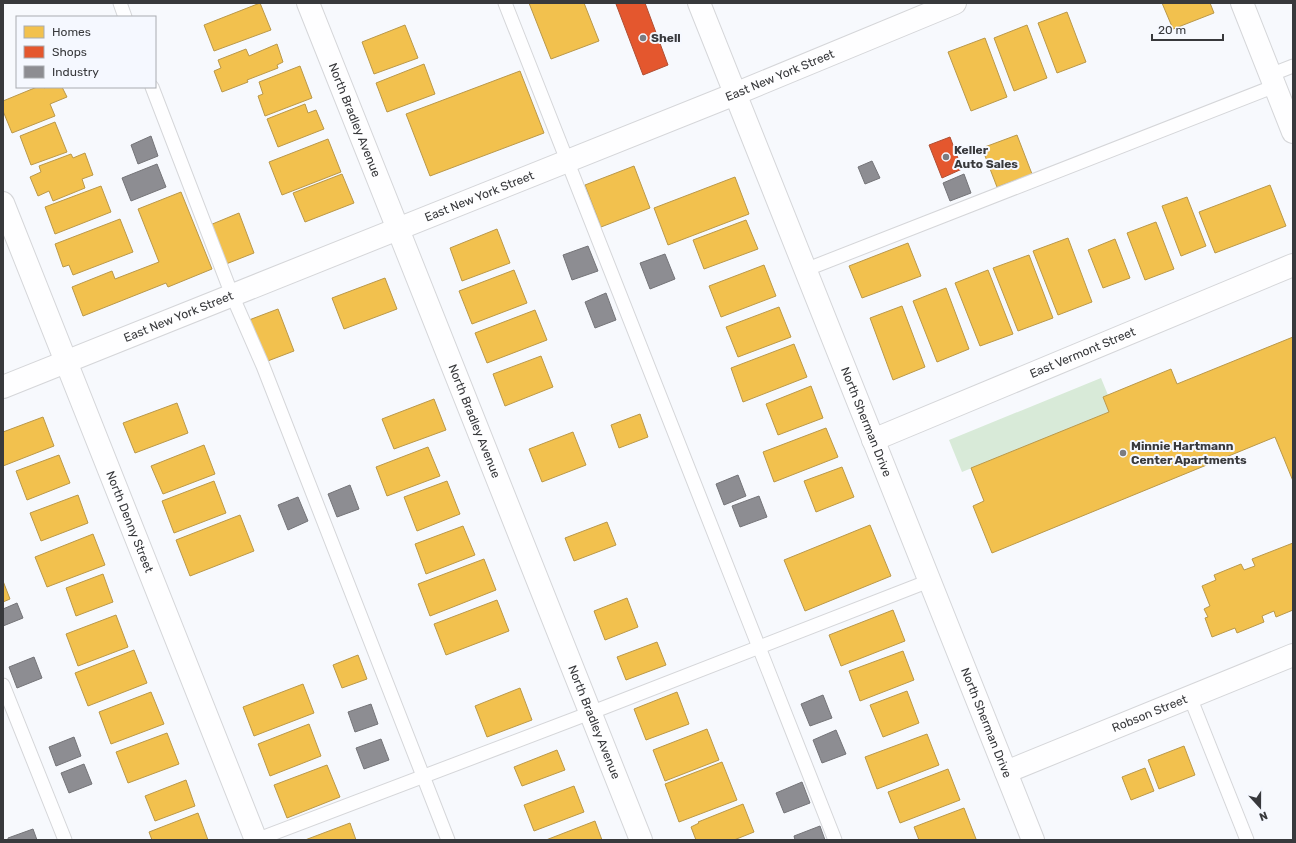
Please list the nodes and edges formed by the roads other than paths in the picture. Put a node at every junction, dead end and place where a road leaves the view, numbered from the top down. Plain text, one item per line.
1 (120, 3) edge
2 (308, 3) edge
3 (505, 3) edge
4 (699, 3) edge
5 (955, 3) edge
6 (1242, 3) edge
7 (125, 16) edge
8 (1293, 66) edge
9 (1273, 81) junction
10 (152, 88) edge
11 (735, 94) junction
12 (1293, 132) edge
13 (567, 161) junction
14 (3, 203) edge
15 (398, 229) junction
16 (1293, 265) edge
17 (805, 270) junction
18 (232, 295) junction
19 (66, 362) junction
20 (3, 387) edge
21 (873, 440) junction
22 (929, 580) junction
23 (758, 647) junction
24 (1293, 656) edge
25 (3, 684) edge
26 (1190, 697) junction
27 (590, 713) junction
28 (1006, 772) junction
29 (422, 776) junction
30 (65, 840) edge
31 (256, 840) edge
32 (448, 840) edge
33 (641, 840) edge
34 (835, 840) edge
35 (1033, 840) edge
36 (1247, 840) edge

1 - 7 lane
2 - 15 street, North Bradley Avenue
3 - 13 lane
4 - 11 street, North Sherman Drive
5 - 11 street, East New York Street
6 - 9 street
8 - 9 lane
9 - 12 street
9 - 17 lane
10 - 18 lane
11 - 13 street, East New York Street
11 - 17 street, North Sherman Drive
13 - 15 street, East New York Street
13 - 23 lane
14 - 19 street, North Denny Street
15 - 18 street, East New York Street
15 - 27 street, North Bradley Avenue
16 - 21 street, East Vermont Street
17 - 21 street, North Sherman Drive
18 - 19 street, East New York Street
18 - 29 lane
19 - 20 street, East New York Street
19 - 31 street, North Denny Street
21 - 22 street, North Sherman Drive
22 - 23 lane
22 - 28 street, North Sherman Drive
23 - 27 lane
23 - 34 lane
24 - 26 street, Robson Street
25 - 30 lane
26 - 28 street, Robson Street
26 - 36 lane
27 - 29 lane
27 - 33 street, North Bradley Avenue
28 - 35 street, North Sherman Drive
29 - 31 lane
29 - 32 lane

